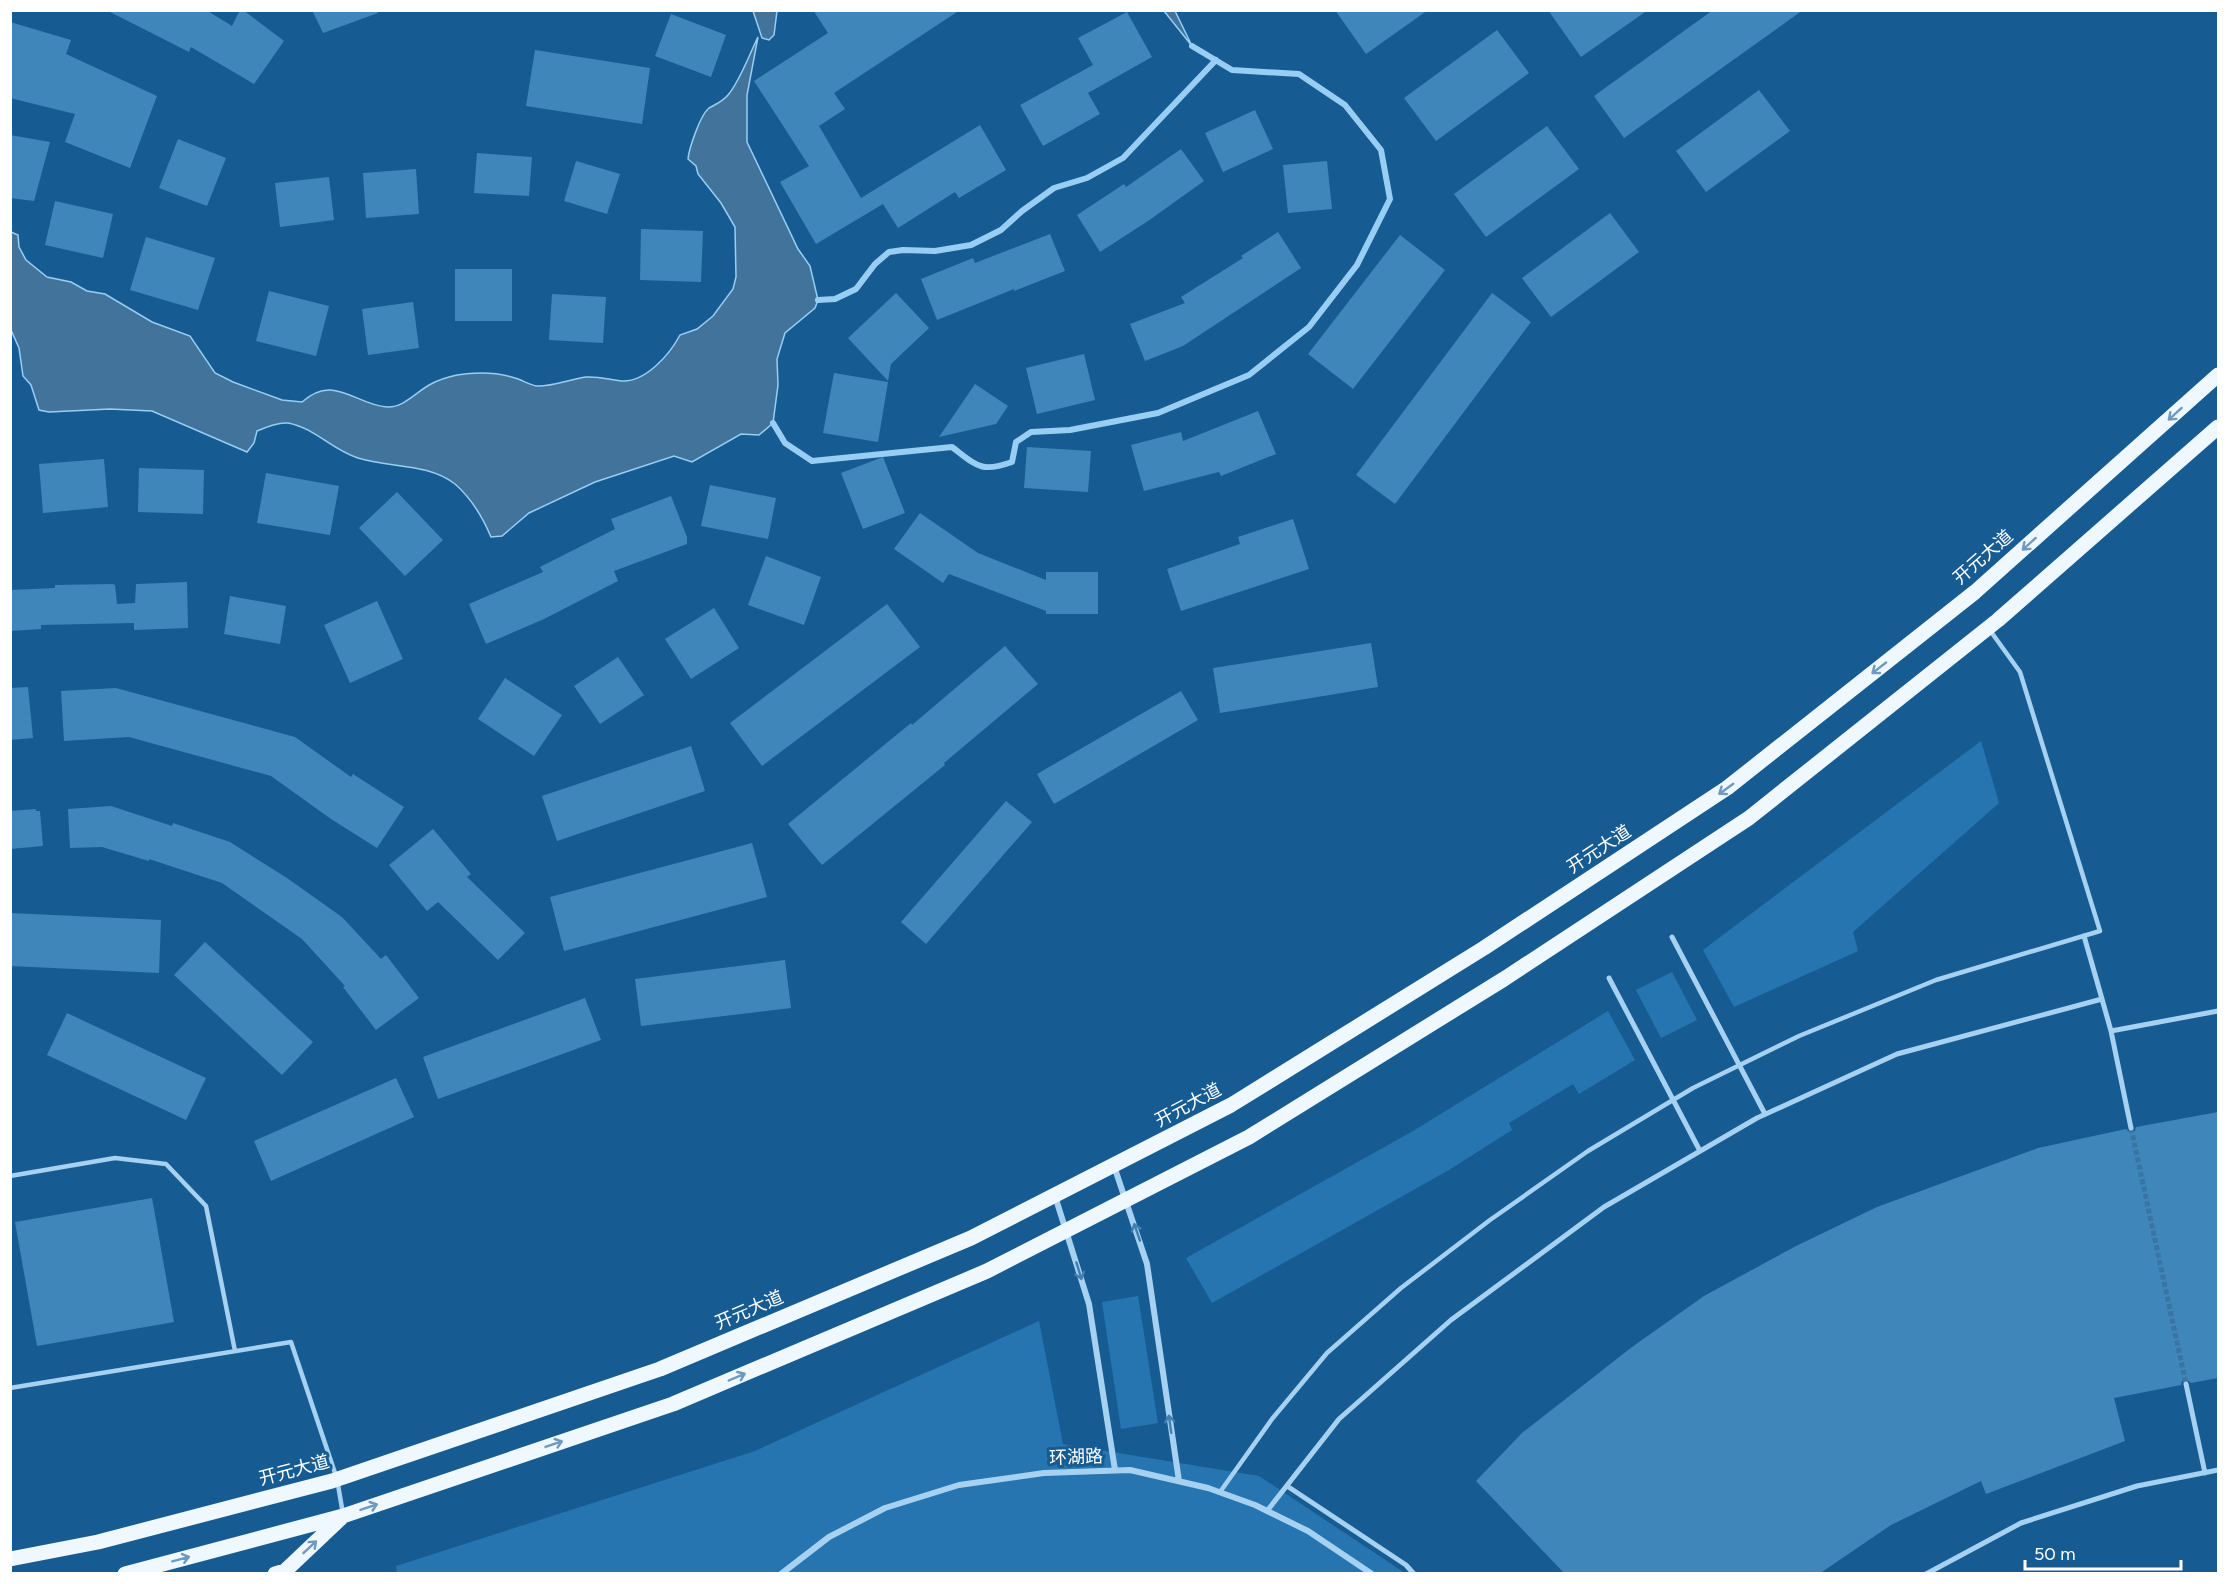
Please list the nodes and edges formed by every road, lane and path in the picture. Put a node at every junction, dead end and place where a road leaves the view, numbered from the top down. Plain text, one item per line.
1 (2218, 375) edge
2 (2218, 427) edge
3 (1989, 628) junction
4 (2084, 936) junction
5 (1672, 937) dead end
6 (1610, 978) dead end
7 (2102, 999) junction
8 (2218, 1011) edge
9 (2111, 1031) junction
10 (1739, 1065) junction
11 (1674, 1100) junction
12 (1765, 1114) junction
13 (2131, 1128) tunnel mouth
14 (1700, 1151) junction
15 (1113, 1165) junction
16 (10, 1176) edge
17 (1055, 1195) junction
18 (1126, 1201) junction
19 (1067, 1231) junction
20 (235, 1351) junction
21 (2186, 1384) tunnel mouth
22 (10, 1388) edge
23 (1115, 1470) junction
24 (2218, 1470) edge
25 (2205, 1473) junction
26 (337, 1479) junction
27 (1179, 1481) junction
28 (1287, 1486) junction
29 (1220, 1492) junction
30 (1267, 1511) junction
31 (343, 1516) junction
32 (10, 1559) edge
33 (125, 1574) edge
34 (275, 1574) edge
35 (781, 1574) edge
36 (1372, 1574) edge
37 (1414, 1574) edge
38 (1926, 1574) edge

1 -> 15 main road, 开元大道
2 - 3 main road
3 - 4 lane
3 - 18 main road
4 - 7 street
4 - 10 lane
5 - 10 street
6 - 11 street
7 - 9 street
7 - 12 street
8 - 9 street
9 - 13 street
10 - 11 lane
10 - 12 street
11 - 14 street
11 - 29 lane
12 - 14 street
14 - 28 street
15 - 17 main road, 开元大道
15 - 18 street
16 - 20 lane
17 - 19 street
17 - 26 main road, 开元大道
18 - 19 main road
27 -> 18 street
19 -> 23 street
31 -> 19 main road
20 - 22 lane
20 - 26 lane
21 - 25 street
23 - 27 street, 环湖路
23 - 35 street, 环湖路
24 - 25 street
25 - 38 street
26 - 31 lane
26 - 32 main road, 开元大道
27 - 29 street, 环湖路
28 - 30 street
28 - 37 street
29 - 30 street, 环湖路
30 - 36 street, 环湖路
33 -> 31 main road
34 -> 31 main road

